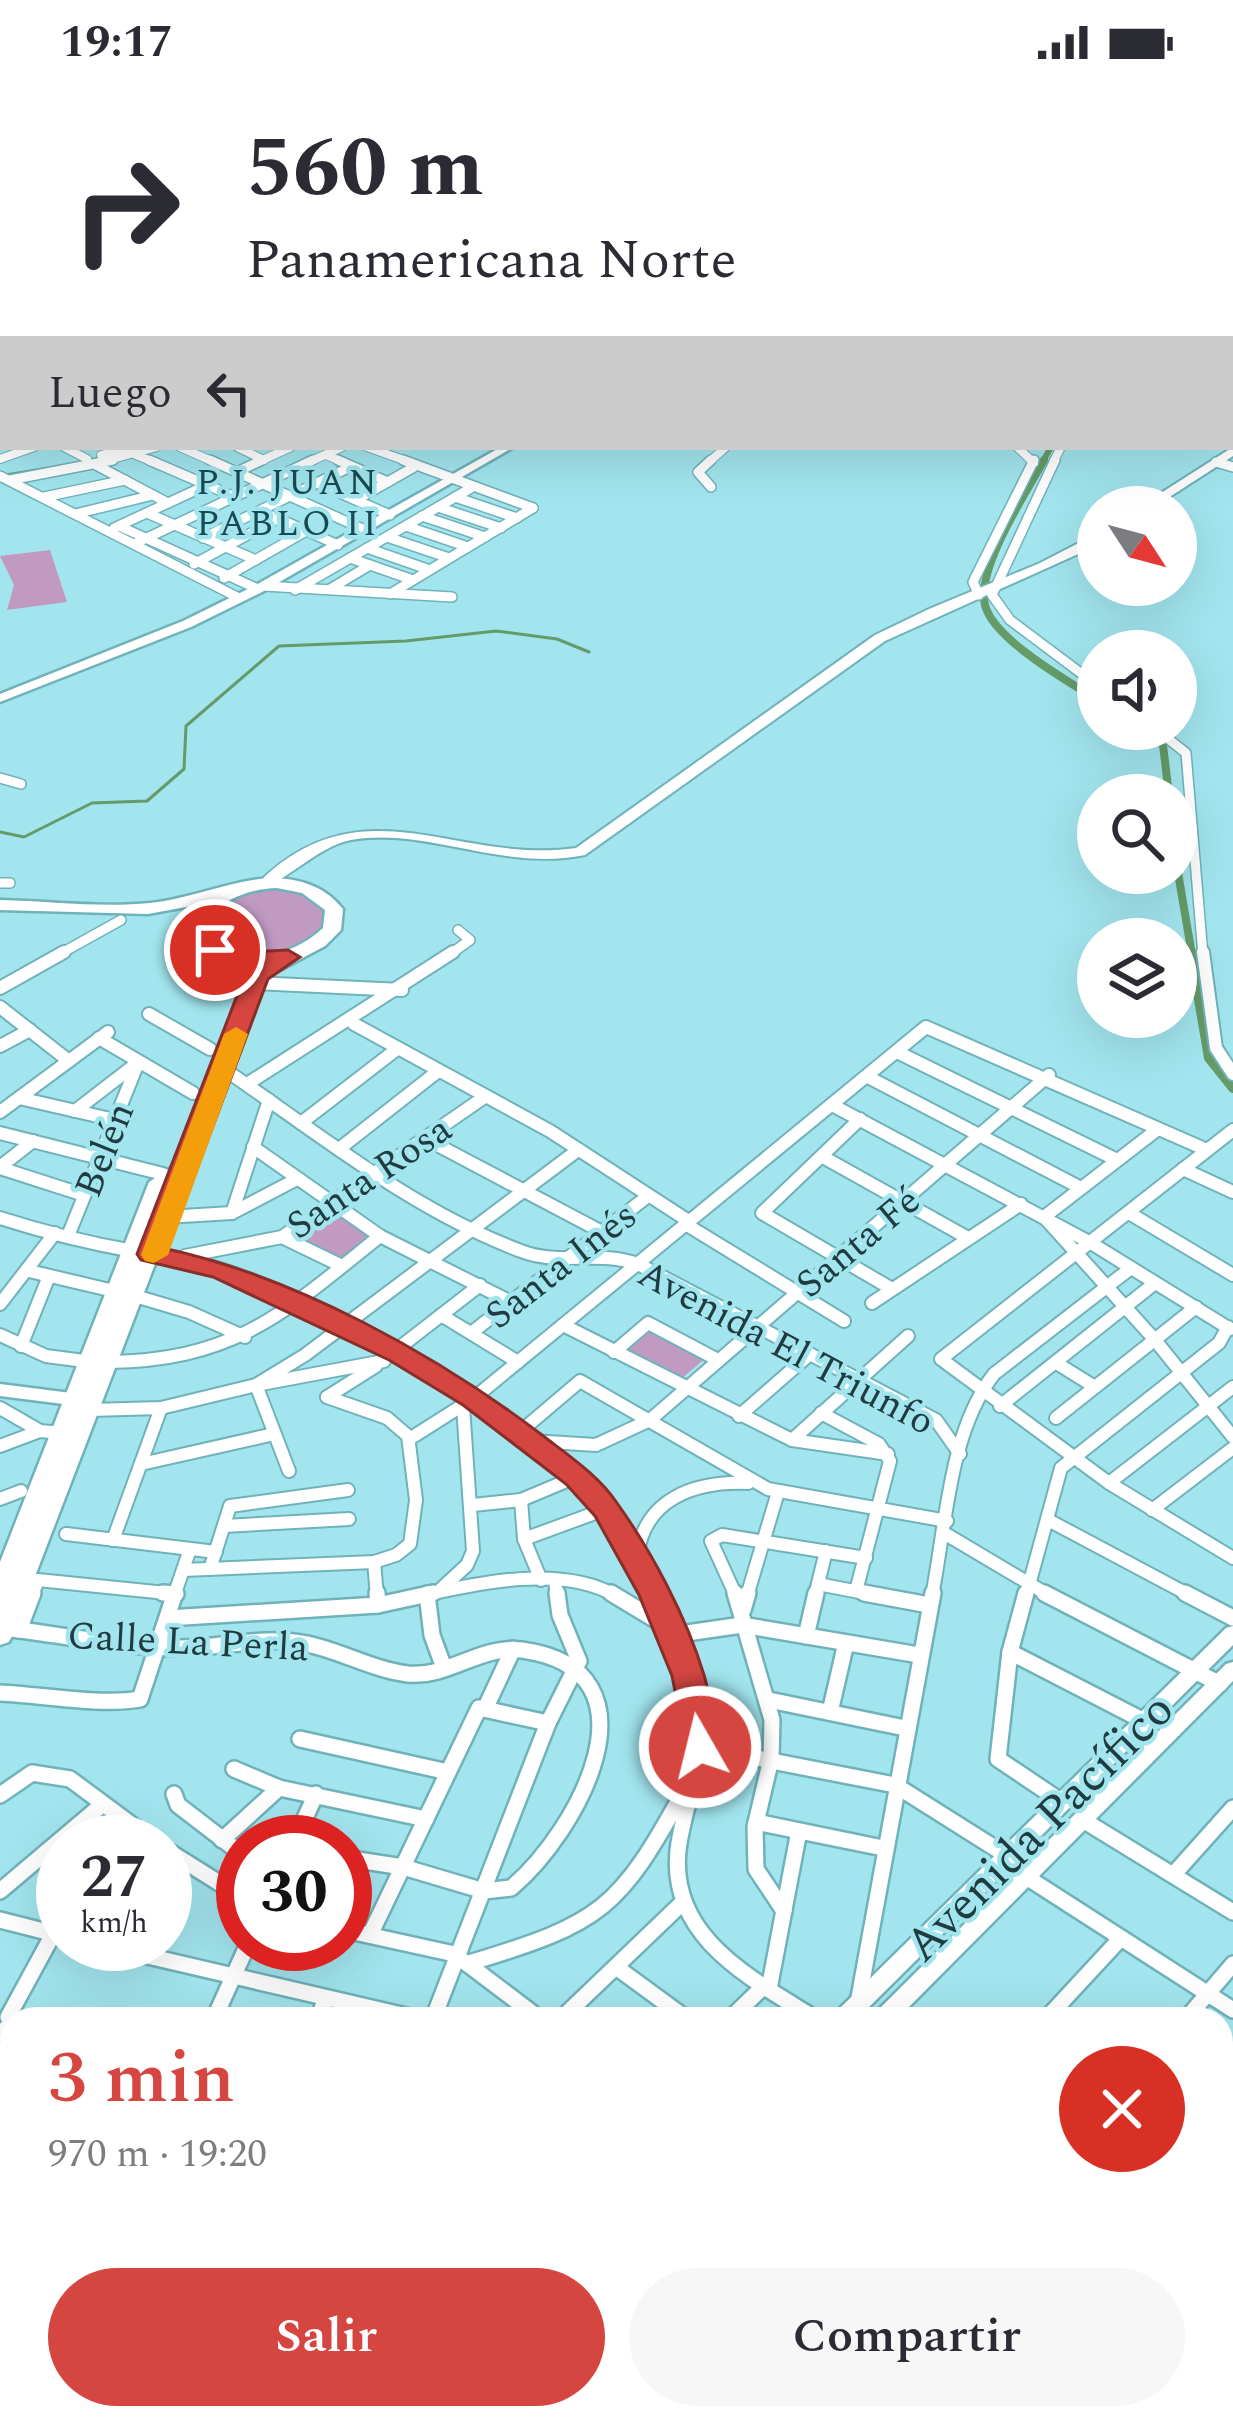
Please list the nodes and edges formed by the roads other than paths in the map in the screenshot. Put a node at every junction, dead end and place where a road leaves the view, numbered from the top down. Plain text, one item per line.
1 (69, 450) edge
2 (187, 450) edge
3 (245, 450) edge
4 (285, 450) edge
5 (336, 450) edge
6 (375, 450) edge
7 (503, 450) edge
8 (723, 450) edge
9 (1021, 450) edge
10 (1059, 450) edge
11 (133, 451) edge
12 (1233, 451) edge
13 (326, 455) junction
14 (264, 460) junction
15 (91, 462) junction
16 (1216, 462) junction
17 (414, 466) junction
18 (350, 467) junction
19 (1233, 467) edge
20 (237, 472) junction
21 (3, 477) edge
22 (124, 480) junction
23 (448, 480) junction
24 (388, 482) junction
25 (316, 483) junction
26 (263, 484) junction
27 (207, 485) junction
28 (1178, 486) edge
29 (711, 487) dead end
30 (471, 488) junction
31 (153, 495) junction
32 (289, 496) junction
33 (43, 497) junction
34 (235, 497) junction
35 (455, 497) junction
36 (356, 500) junction
37 (168, 503) junction
38 (439, 507) junction
39 (261, 510) junction
40 (148, 513) junction
41 (75, 514) junction
42 (390, 515) junction
43 (422, 516) junction
44 (278, 518) junction
45 (517, 518) junction
46 (176, 525) junction
47 (119, 526) junction
48 (406, 526) junction
49 (501, 528) junction
50 (365, 530) junction
51 (108, 531) junction
52 (306, 531) junction
53 (387, 537) junction
54 (484, 537) junction
55 (203, 538) junction
56 (146, 539) junction
57 (134, 544) junction
58 (338, 545) junction
59 (468, 547) junction
60 (226, 548) junction
61 (367, 548) junction
62 (1077, 550) edge
63 (350, 558) junction
64 (449, 559) junction
65 (256, 560) junction
66 (196, 563) junction
67 (370, 566) junction
68 (182, 569) junction
69 (430, 570) junction
70 (392, 573) junction
71 (227, 577) junction
72 (413, 580) junction
73 (212, 584) junction
74 (261, 588) junction
75 (296, 590) junction
76 (327, 591) junction
77 (358, 593) junction
78 (987, 593) junction
79 (389, 594) junction
80 (452, 597) dead end
81 (238, 598) junction
82 (1077, 670) edge
83 (0, 698) edge
84 (1181, 750) edge
85 (0, 778) edge
86 (21, 784) dead end
87 (296, 864) junction
88 (266, 883) junction
89 (234, 889) junction
90 (316, 892) junction
91 (3, 912) edge
92 (121, 920) dead end
93 (458, 930) dead end
94 (288, 957) junction
95 (254, 983) junction
96 (0, 988) edge
97 (402, 990) junction
98 (0, 1007) edge
99 (149, 1014) dead end
100 (353, 1024) junction
101 (30, 1030) junction
102 (0, 1046) edge
103 (210, 1049) dead end
104 (397, 1049) junction
105 (897, 1052) junction
106 (68, 1061) junction
107 (138, 1063) junction
108 (224, 1069) junction
109 (436, 1072) junction
110 (1233, 1073) edge
111 (1047, 1076) junction
112 (868, 1077) junction
113 (247, 1084) junction
114 (193, 1093) dead end
115 (483, 1098) junction
116 (10, 1100) edge
117 (269, 1100) junction
118 (834, 1106) junction
119 (1011, 1108) junction
120 (75, 1111) junction
121 (0, 1112) edge
122 (860, 1119) junction
123 (116, 1120) junction
124 (301, 1123) junction
125 (1158, 1129) junction
126 (1233, 1130) edge
127 (0, 1133) edge
128 (981, 1136) junction
129 (426, 1138) junction
130 (33, 1141) junction
131 (1226, 1143) edge
132 (253, 1147) junction
133 (338, 1149) junction
134 (578, 1150) junction
135 (1207, 1150) junction
136 (823, 1157) junction
137 (101, 1158) junction
138 (1118, 1160) junction
139 (948, 1164) junction
140 (0, 1168) edge
141 (1184, 1169) junction
142 (376, 1173) junction
143 (168, 1175) junction
144 (297, 1179) junction
145 (1081, 1188) junction
146 (525, 1191) junction
147 (1233, 1192) edge
148 (84, 1195) junction
149 (648, 1196) junction
150 (904, 1201) junction
151 (333, 1203) junction
152 (1021, 1204) junction
153 (232, 1213) junction
154 (1129, 1213) junction
155 (166, 1217) junction
156 (1044, 1217) junction
157 (2, 1222) edge
158 (689, 1224) junction
159 (473, 1229) junction
160 (602, 1232) junction
161 (61, 1234) junction
162 (380, 1236) junction
163 (282, 1237) junction
164 (968, 1238) junction
165 (1091, 1244) junction
166 (142, 1253) junction
167 (1077, 1254) junction
168 (571, 1256) junction
169 (178, 1257) junction
170 (839, 1257) junction
171 (430, 1260) junction
172 (638, 1264) junction
173 (342, 1266) junction
174 (1131, 1268) junction
175 (29, 1271) junction
176 (1233, 1275) edge
177 (49, 1276) junction
178 (1155, 1282) junction
179 (480, 1285) junction
180 (1106, 1286) junction
181 (892, 1289) junction
182 (798, 1292) junction
183 (126, 1294) junction
184 (294, 1302) junction
185 (512, 1302) junction
186 (872, 1303) dead end
187 (0, 1304) edge
188 (1196, 1307) junction
189 (1127, 1309) junction
190 (1233, 1310) edge
191 (441, 1315) junction
192 (844, 1321) dead end
193 (563, 1325) junction
194 (344, 1326) junction
195 (758, 1326) junction
196 (1226, 1326) edge
197 (471, 1333) junction
198 (0, 1335) edge
199 (908, 1336) dead end
200 (245, 1337) junction
201 (1155, 1340) junction
202 (21, 1346) junction
203 (614, 1352) junction
204 (809, 1354) junction
205 (393, 1355) junction
206 (718, 1360) junction
207 (100, 1362) junction
208 (518, 1362) junction
209 (1058, 1364) junction
210 (1182, 1372) junction
211 (858, 1380) junction
212 (256, 1385) junction
213 (1095, 1387) junction
214 (1233, 1387) edge
215 (686, 1388) junction
216 (980, 1392) junction
217 (0, 1394) edge
218 (468, 1402) junction
219 (89, 1405) junction
220 (1000, 1406) junction
221 (1209, 1407) junction
222 (0, 1408) edge
223 (161, 1408) junction
224 (821, 1413) junction
225 (739, 1416) junction
226 (1056, 1418) dead end
227 (650, 1420) junction
228 (52, 1432) junction
229 (274, 1434) junction
230 (525, 1436) junction
231 (1233, 1437) edge
232 (411, 1438) junction
233 (792, 1440) junction
234 (0, 1446) edge
235 (1233, 1448) edge
236 (888, 1454) junction
237 (960, 1454) junction
238 (1071, 1456) junction
239 (141, 1464) junction
240 (289, 1471) dead end
241 (576, 1477) junction
242 (1109, 1483) junction
243 (755, 1484) junction
244 (348, 1490) dead end
245 (21, 1491) dead end
246 (778, 1492) junction
247 (0, 1499) edge
248 (520, 1500) junction
249 (473, 1505) junction
250 (606, 1509) junction
251 (880, 1509) junction
252 (1152, 1510) junction
253 (349, 1519) dead end
254 (1049, 1521) junction
255 (224, 1526) junction
256 (946, 1527) junction
257 (66, 1534) dead end
258 (524, 1538) junction
259 (113, 1540) junction
260 (763, 1541) junction
261 (190, 1549) junction
262 (826, 1551) junction
263 (1230, 1551) edge
264 (216, 1552) junction
265 (866, 1558) junction
266 (637, 1560) junction
267 (374, 1562) junction
268 (210, 1569) junction
269 (183, 1570) junction
270 (548, 1580) junction
271 (818, 1584) junction
272 (1027, 1584) junction
273 (0, 1592) edge
274 (433, 1592) junction
275 (856, 1592) junction
276 (176, 1594) junction
277 (378, 1605) junction
278 (929, 1605) junction
279 (743, 1617) junction
280 (169, 1618) junction
281 (1233, 1618) edge
282 (7, 1631) edge
283 (671, 1632) junction
284 (1233, 1633) edge
285 (806, 1636) junction
286 (846, 1643) junction
287 (155, 1646) junction
288 (514, 1649) junction
289 (1010, 1652) junction
290 (919, 1655) junction
291 (444, 1668) junction
292 (576, 1670) junction
293 (1195, 1671) junction
294 (1226, 1677) edge
295 (0, 1693) edge
296 (769, 1700) junction
297 (482, 1708) junction
298 (830, 1712) junction
299 (1144, 1721) junction
300 (548, 1723) junction
301 (905, 1728) junction
302 (300, 1739) dead end
303 (700, 1747) junction
304 (772, 1761) junction
305 (233, 1769) dead end
306 (695, 1771) junction
307 (448, 1772) junction
308 (895, 1785) junction
309 (278, 1788) junction
310 (174, 1794) dead end
311 (316, 1794) junction
312 (0, 1795) edge
313 (1062, 1802) junction
314 (103, 1804) junction
315 (1233, 1808) edge
316 (118, 1815) edge
317 (249, 1815) edge
318 (306, 1815) edge
319 (426, 1819) junction
320 (1083, 1820) junction
321 (756, 1822) junction
322 (799, 1831) junction
323 (216, 1835) edge
324 (884, 1848) junction
325 (1008, 1856) junction
326 (372, 1862) edge
327 (403, 1867) junction
328 (1030, 1875) junction
329 (1173, 1875) junction
330 (0, 1891) edge
331 (484, 1891) junction
332 (680, 1905) junction
333 (784, 1911) junction
334 (1233, 1912) edge
335 (0, 1920) edge
336 (36, 1929) edge
337 (372, 1931) edge
338 (372, 1936) edge
339 (1121, 1938) junction
340 (462, 1960) junction
341 (1233, 1964) edge
342 (616, 1966) junction
343 (192, 1968) edge
344 (36, 1971) edge
345 (235, 1971) edge
346 (232, 1978) junction
347 (767, 1987) junction
348 (1208, 1994) junction
349 (326, 1998) junction
350 (16, 2007) edge
351 (219, 2007) edge
352 (323, 2007) edge
353 (366, 2007) edge
354 (440, 2007) edge
355 (524, 2007) edge
356 (573, 2007) edge
357 (664, 2007) edge
358 (744, 2007) edge
359 (798, 2007) edge
360 (852, 2007) edge
361 (856, 2007) edge
362 (896, 2007) edge
363 (1057, 2007) edge
364 (1197, 2007) edge
365 (1228, 2007) edge

1 - 15 street
2 - 20 street
3 - 14 street
4 - 14 street
5 - 13 street
6 - 17 street
7 - 23 street
8 - 29 street
9 - 78 street
10 - 78 street
11 - 15 street
11 - 27 street
12 - 16 main road
13 - 18 street
13 - 26 street
14 - 20 street
15 - 21 street
15 - 22 street
16 - 19 street
16 - 28 main road
17 - 23 street
17 - 24 street
18 - 24 street
18 - 25 street
20 - 26 street
21 - 33 street
22 - 31 street
22 - 33 street
23 - 30 street
23 - 42 street
24 - 36 street
25 - 32 street
25 - 36 street
26 - 32 street
26 - 34 street
27 - 34 street
27 - 37 street
30 - 35 street
30 - 45 street
31 - 37 street
31 - 41 street
32 - 39 street
32 - 50 street
33 - 41 street
34 - 46 street
35 - 38 street
35 - 45 street
36 - 42 street
37 - 40 street
38 - 43 street
38 - 49 street
39 - 44 street
39 - 55 street
40 - 46 street
40 - 47 street
41 - 51 street
42 - 50 street
43 - 48 street
43 - 54 street
44 - 52 street
44 - 60 street
45 - 49 street
46 - 55 street
46 - 56 street
47 - 51 street
47 - 56 street
48 - 53 street
48 - 59 street
49 - 54 street
50 - 58 street
51 - 57 street
52 - 58 street
52 - 65 street
53 - 61 street
53 - 64 street
54 - 59 street
55 - 60 street
56 - 57 street
56 - 66 street
57 - 68 street
58 - 74 street
59 - 64 street
60 - 65 street
60 - 66 street
61 - 63 street
61 - 69 street
62 - 78 main road
63 - 67 street
63 - 75 street
64 - 69 street
65 - 71 street
66 - 68 street
66 - 71 street
67 - 70 street
67 - 76 street
68 - 73 street
69 - 72 street
70 - 72 street
70 - 77 street
71 - 73 street
71 - 74 street
72 - 79 street
73 - 81 street
74 - 75 street
74 - 81 street
75 - 76 street
76 - 77 street
77 - 79 street
78 - 82 street
78 - 87 main road
79 - 80 street
81 - 83 street
84 - 110 street
85 - 86 street
87 - 88 main road
87 - 90 main road
88 - 89 highway
88 - 90 highway
89 - 91 highway
89 - 94 highway
90 - 94 highway
92 - 96 street
93 - 97 street
94 - 95 highway
95 - 97 street
95 - 108 highway
97 - 100 street
98 - 101 street
99 - 103 street
100 - 104 street
100 - 113 street
101 - 102 street
101 - 106 street
104 - 109 street
104 - 124 street
105 - 111 street
105 - 112 street
105 - 119 street
106 - 107 street
106 - 116 street
107 - 114 street
107 - 120 street
107 - 123 street, Belén
108 - 113 street, Avenida El Triunfo
108 - 143 highway
109 - 115 street
109 - 133 street
111 - 119 street, Santa Fé
111 - 125 street
112 - 118 street
112 - 128 street
113 - 117 street, Avenida El Triunfo
115 - 129 street, Santa Rosa
115 - 134 street
116 - 120 street
116 - 121 street
117 - 124 street, Avenida El Triunfo
117 - 132 street
118 - 122 street
118 - 158 street
119 - 128 street, Santa Fé
119 - 138 street
120 - 123 street
122 - 136 street
122 - 139 street
123 - 137 street, Belén
124 - 133 street, Avenida El Triunfo
125 - 135 street
125 - 138 street
126 - 131 street
127 - 130 street
128 - 139 street, Santa Fé
128 - 145 street
129 - 142 street, Santa Rosa
129 - 146 street
130 - 137 street
130 - 140 street
131 - 135 street
132 - 144 street
132 - 153 street
133 - 142 street, Avenida El Triunfo
134 - 146 street
134 - 149 street
135 - 141 street
136 - 150 street
136 - 170 street
137 - 143 street
137 - 148 street, Belén
138 - 145 street
139 - 150 street, Santa Fé
139 - 152 street
140 - 148 street
141 - 147 street
141 - 154 street
142 - 151 street, Santa Rosa
142 - 159 street, Avenida El Triunfo
143 - 155 highway
143 - 166 highway
144 - 151 street
144 - 153 street
145 - 156 street
146 - 159 street
146 - 160 street
148 - 161 street, Belén
149 - 158 street
149 - 160 street, Santa Inés
150 - 164 street
150 - 170 street, Santa Fé
151 - 162 street
151 - 163 street, Santa Rosa
152 - 156 street
152 - 164 street
153 - 155 street
154 - 165 street
154 - 176 street
155 - 166 highway
156 - 165 street
156 - 167 street
157 - 161 street
158 - 172 street
158 - 182 street
159 - 168 street, Avenida El Triunfo
159 - 171 street
160 - 168 street, Santa Inés
161 - 166 street
161 - 175 street, Belén
162 - 171 street
162 - 173 street
163 - 169 street, Santa Rosa
163 - 173 street
164 - 181 street
165 - 167 street
165 - 174 street
166 - 169 street
166 - 183 highway
167 - 180 street
167 - 216 street
168 - 172 street, Avenida El Triunfo
168 - 185 street, Santa Inés
169 - 184 street
170 - 181 street
170 - 182 street, Santa Fé
171 - 179 street
171 - 194 street
172 - 193 street
172 - 195 street, Avenida El Triunfo
173 - 184 street
174 - 178 street
174 - 180 street, Avenida El Triunfo
175 - 177 street
175 - 187 street, Belén
177 - 183 street
177 - 202 street
178 - 188 street
178 - 189 street
179 - 185 street
179 - 191 street
180 - 189 street
180 - 216 street, Avenida El Triunfo
181 - 186 street
182 - 192 street
182 - 195 street, Santa Fé
183 - 200 street
183 - 207 highway
184 - 194 street
184 - 200 street
185 - 197 street, Santa Inés
188 - 196 street
188 - 201 street
189 - 201 street
189 - 209 street
190 - 196 street
191 - 197 street
191 - 205 street
193 - 203 street
193 - 208 street
194 - 205 street
194 - 212 street
195 - 204 street, Avenida El Triunfo
195 - 206 street, Santa Fé
196 - 210 street
197 - 208 street
198 - 202 street
199 - 211 street
200 - 207 street
201 - 210 street
201 - 213 street
202 - 207 street
203 - 206 street
203 - 215 street
204 - 211 street, Avenida El Triunfo
204 - 225 street
205 - 212 street
205 - 218 street
205 - 232 street
206 - 215 street, Santa Fé
207 - 219 highway
208 - 218 street
209 - 213 street
209 - 220 street
210 - 221 street
210 - 238 street
211 - 224 street
211 - 237 street, Avenida El Triunfo
212 - 223 street
212 - 229 street
213 - 226 street
214 - 221 street
215 - 225 street
215 - 227 street, Santa Fé
216 - 220 street
216 - 237 street, Avenida El Triunfo
217 - 219 street
218 - 230 street
218 - 232 street
218 - 249 street
219 - 223 street
219 - 228 highway
219 - 282 highway
220 - 238 street
221 - 231 street
221 - 242 street
222 - 228 street
223 - 239 street
224 - 233 street
224 - 236 street
225 - 233 street
227 - 230 street, Santa Fé
227 - 230 street
227 - 243 street
228 - 234 street
228 - 273 highway
229 - 239 street
229 - 240 street
230 - 241 street
232 - 267 street
233 - 236 street
235 - 252 street
236 - 251 street
237 - 256 street, Avenida El Triunfo
238 - 242 street
238 - 254 street
239 - 259 street
241 - 248 street
241 - 250 street
242 - 252 street
243 - 246 street
243 - 266 street
244 - 255 street
245 - 247 street
246 - 251 street
246 - 260 street
248 - 249 street
248 - 258 street
249 - 274 street
250 - 258 street
250 - 266 street
251 - 256 street
251 - 265 street
252 - 263 street
253 - 255 street
254 - 272 street
254 - 281 street
255 - 264 street
256 - 272 street
256 - 278 street, Avenida El Triunfo
257 - 259 street
258 - 270 street
259 - 261 street
260 - 262 street
260 - 279 street
260 - 279 street
261 - 264 street
261 - 269 street
262 - 265 street
262 - 271 street
264 - 268 street
265 - 275 street
266 - 283 street
267 - 268 street
267 - 277 street
268 - 269 street
269 - 276 street
270 - 274 street
270 - 283 street
270 - 292 street
271 - 275 street
271 - 285 street
272 - 289 street
272 - 293 street
274 - 277 street
274 - 291 street
275 - 278 street
276 - 280 street
276 - 282 street
277 - 280 street
278 - 290 street, Avenida El Triunfo
279 - 283 street
279 - 285 street
279 - 296 street
280 - 287 street
282 - 287 street, Calle La Perla
283 - 303 street
284 - 293 street, Avenida Pacífico
285 - 286 street
286 - 290 street
286 - 298 street
287 - 291 street, Calle La Perla
287 - 295 street
288 - 291 street, Calle La Perla
288 - 292 street
288 - 297 street
289 - 299 street
289 - 313 street
290 - 301 street, Avenida El Triunfo
292 - 300 street
292 - 331 street
293 - 294 street
293 - 299 street, Avenida Pacífico
294 - 320 street, Avenida Pacífico
296 - 298 street
296 - 304 street
297 - 300 street
297 - 307 street
298 - 301 street
299 - 313 street, Avenida Pacífico
300 - 331 street
301 - 308 street, Avenida El Triunfo
302 - 307 street
303 - 304 street
303 - 306 street
304 - 308 street
304 - 321 street
305 - 309 street
306 - 332 street
306 - 340 street
307 - 319 street
308 - 324 street, Avenida El Triunfo
308 - 325 street
309 - 311 street
309 - 317 street
310 - 323 street
311 - 318 street
311 - 319 street
312 - 314 street
313 - 325 street, Avenida Pacífico
314 - 316 street
314 - 330 street
315 - 329 street
319 - 327 street
320 - 328 street, Avenida Pacífico
320 - 329 street
321 - 322 street
321 - 333 street
322 - 324 street
322 - 333 street
324 - 360 street, Avenida El Triunfo
325 - 328 street
325 - 361 street, Avenida Pacífico
326 - 327 street
327 - 331 street
327 - 337 street
328 - 339 street
328 - 362 street, Avenida Pacífico
329 - 334 street
331 - 340 street
332 - 342 street
332 - 347 street
333 - 347 street
335 - 336 street
338 - 340 street
339 - 348 street
339 - 363 street
340 - 354 street
340 - 355 street
341 - 348 street
342 - 356 street
342 - 357 street
343 - 346 street
344 - 350 street
345 - 346 street
346 - 349 street
346 - 351 street
347 - 358 street
347 - 359 street
348 - 364 street
348 - 365 street
349 - 352 street
349 - 353 street

